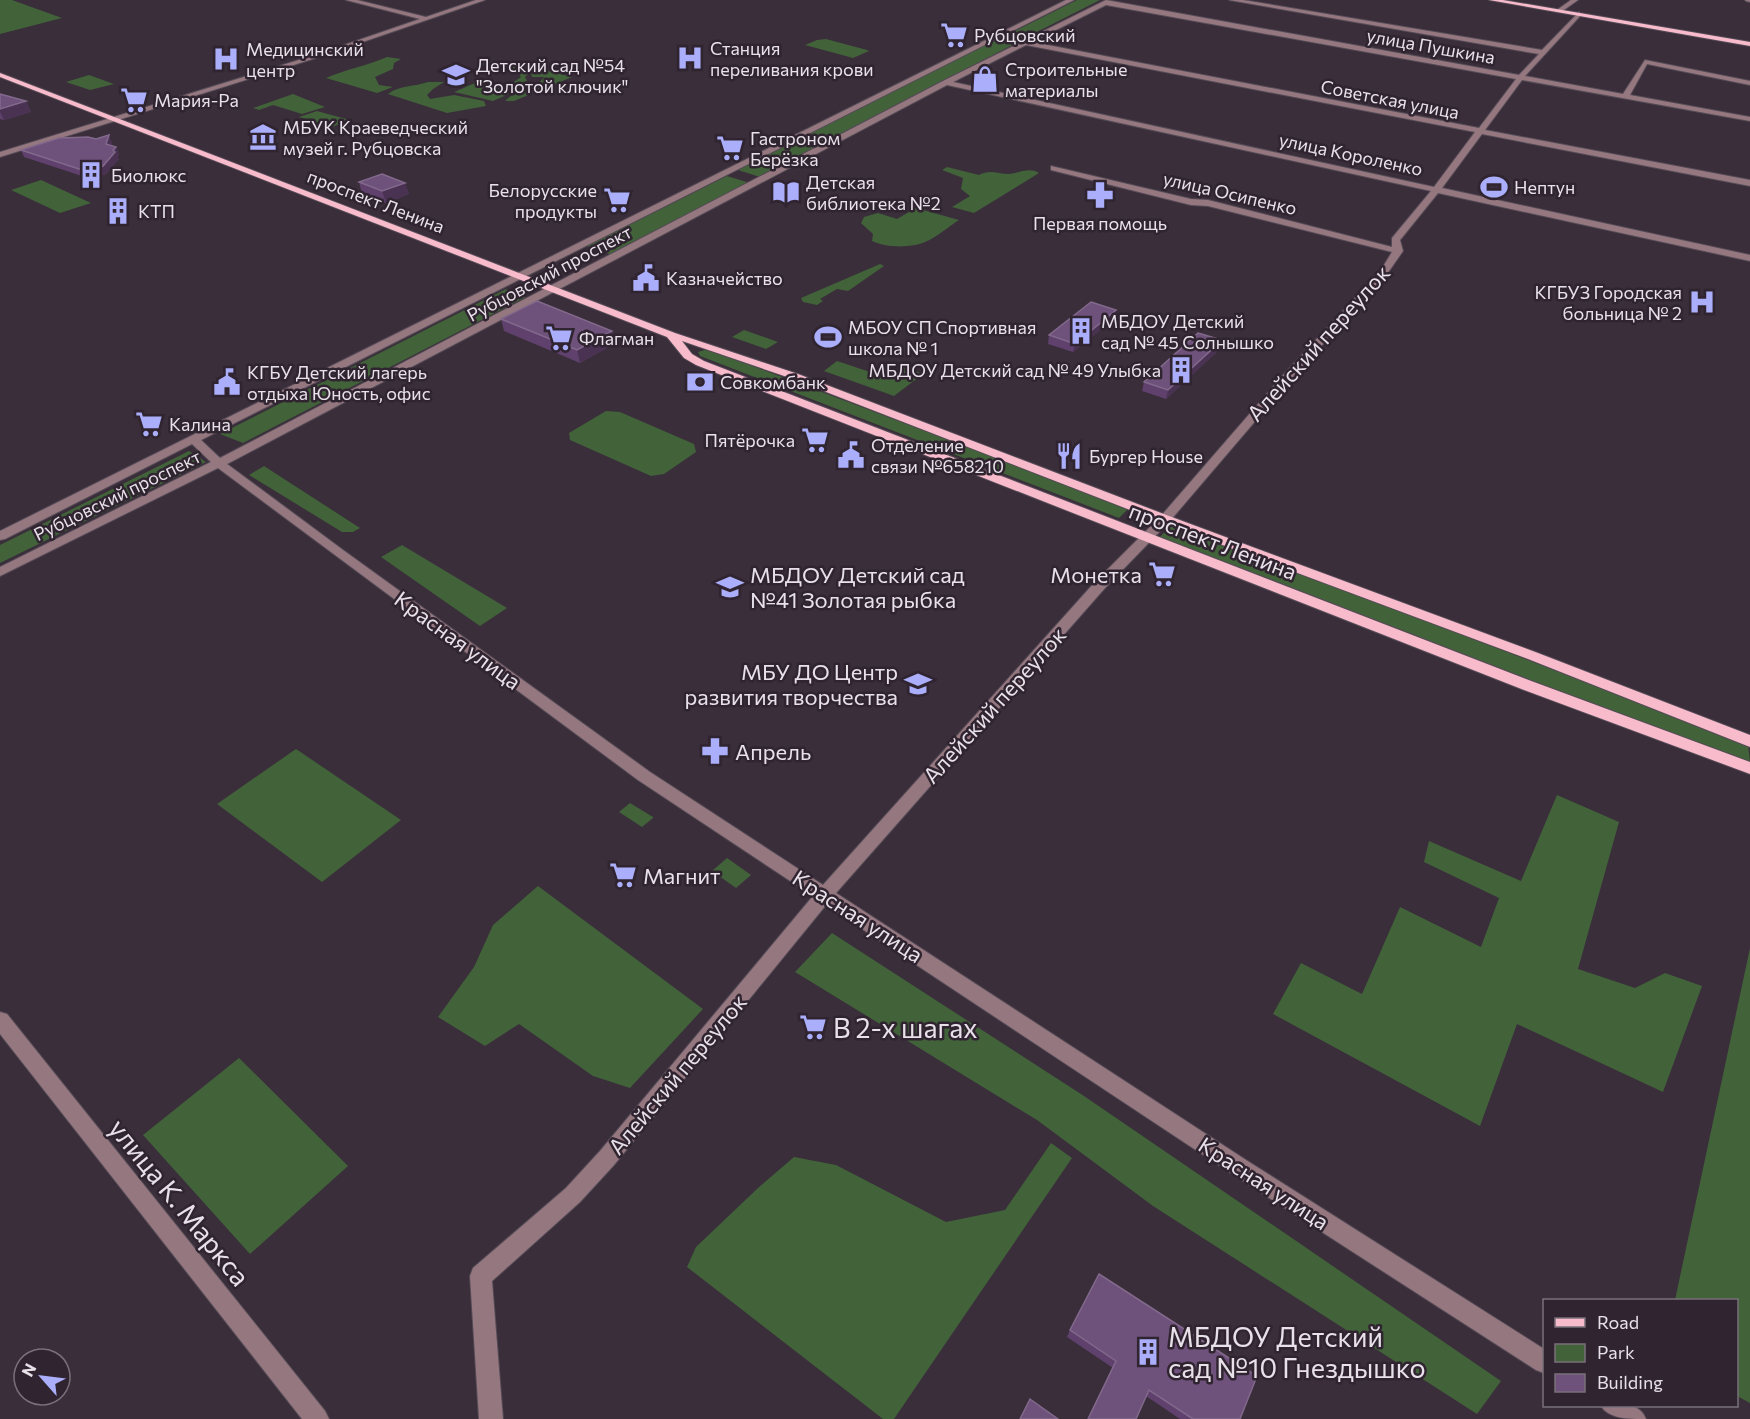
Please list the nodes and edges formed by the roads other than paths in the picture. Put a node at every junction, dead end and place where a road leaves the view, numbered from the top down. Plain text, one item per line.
1 (350, 0) edge
2 (390, 0) edge
3 (482, 0) edge
4 (1071, 0) edge
5 (1232, 0) edge
6 (1492, 0) edge
7 (1575, 0) edge
8 (1109, 2) edge
9 (372, 6) junction
10 (1559, 11) junction
11 (1579, 14) junction
12 (427, 19) junction
13 (997, 37) junction
14 (1025, 43) junction
15 (1750, 44) edge
16 (1542, 52) junction
17 (0, 75) edge
18 (1521, 77) junction
19 (946, 83) junction
20 (1750, 83) edge
21 (1625, 97) junction
22 (114, 119) junction
23 (1750, 119) edge
24 (1480, 132) junction
25 (0, 155) edge
26 (1054, 168) dead end
27 (727, 172) junction
28 (760, 181) junction
29 (1750, 183) edge
30 (1437, 189) junction
31 (1398, 251) junction
32 (1750, 258) edge
33 (520, 275) junction
34 (555, 289) junction
35 (671, 335) junction
36 (706, 345) junction
37 (688, 356) junction
38 (193, 439) junction
39 (219, 463) junction
40 (1165, 519) junction
41 (0, 536) edge
42 (1147, 537) junction
43 (0, 572) edge
44 (1750, 741) edge
45 (1749, 767) edge
46 (825, 894) junction
47 (0, 1020) edge
48 (1543, 1361) edge
49 (1615, 1407) edge
50 (317, 1419) edge
51 (491, 1419) edge
52 (1634, 1419) edge

1 - 9 street
2 - 9 street
3 - 12 street
4 - 13 street, Рубцовский проспект
5 - 16 street
6 - 10 main road
7 - 10 street
8 - 14 street, Рубцовский проспект
8 - 18 street, улица Пушкина
9 - 12 street
10 - 11 main road
11 - 15 main road
11 - 16 street, Алейский переулок
12 - 22 street
13 - 14 street, Советская улица
13 - 27 street, Рубцовский проспект
14 - 19 street, Рубцовский проспект
14 - 24 street, Советская улица
16 - 18 street, Алейский переулок
17 - 22 main road, проспект Ленина
18 - 21 street, улица Пушкина
18 - 24 street, Алейский переулок
19 - 28 street, Рубцовский проспект
19 - 30 street, улица Короленко
20 - 21 street
21 - 23 street, улица Пушкина
22 - 25 street
22 - 33 main road, проспект Ленина
24 - 29 street, Советская улица
24 - 30 street, Алейский переулок
26 - 31 street, улица Осипенко
27 - 28 street
27 - 33 street, Рубцовский проспект
28 - 34 street, Рубцовский проспект
30 - 31 street, Алейский переулок
30 - 32 street, улица Короленко
31 - 40 street, Алейский переулок
33 - 34 main road, проспект Ленина
33 - 38 street, Рубцовский проспект
34 - 35 main road, проспект Ленина
34 - 39 street, Рубцовский проспект
35 - 36 main road, проспект Ленина
35 - 37 main road, проспект Ленина
36 - 37 main road
36 - 40 main road, проспект Ленина
37 - 42 main road, проспект Ленина
38 - 39 street, Красная улица
38 - 41 street, Рубцовский проспект
39 - 43 street, Рубцовский проспект
39 - 46 street, Красная улица
40 - 42 street, Алейский переулок
40 - 44 main road, проспект Ленина
42 - 45 main road, проспект Ленина
42 - 46 street, Алейский переулок
46 - 48 street, Красная улица
46 - 51 street, Алейский переулок
47 - 50 street, улица К. Маркса
49 - 52 street

